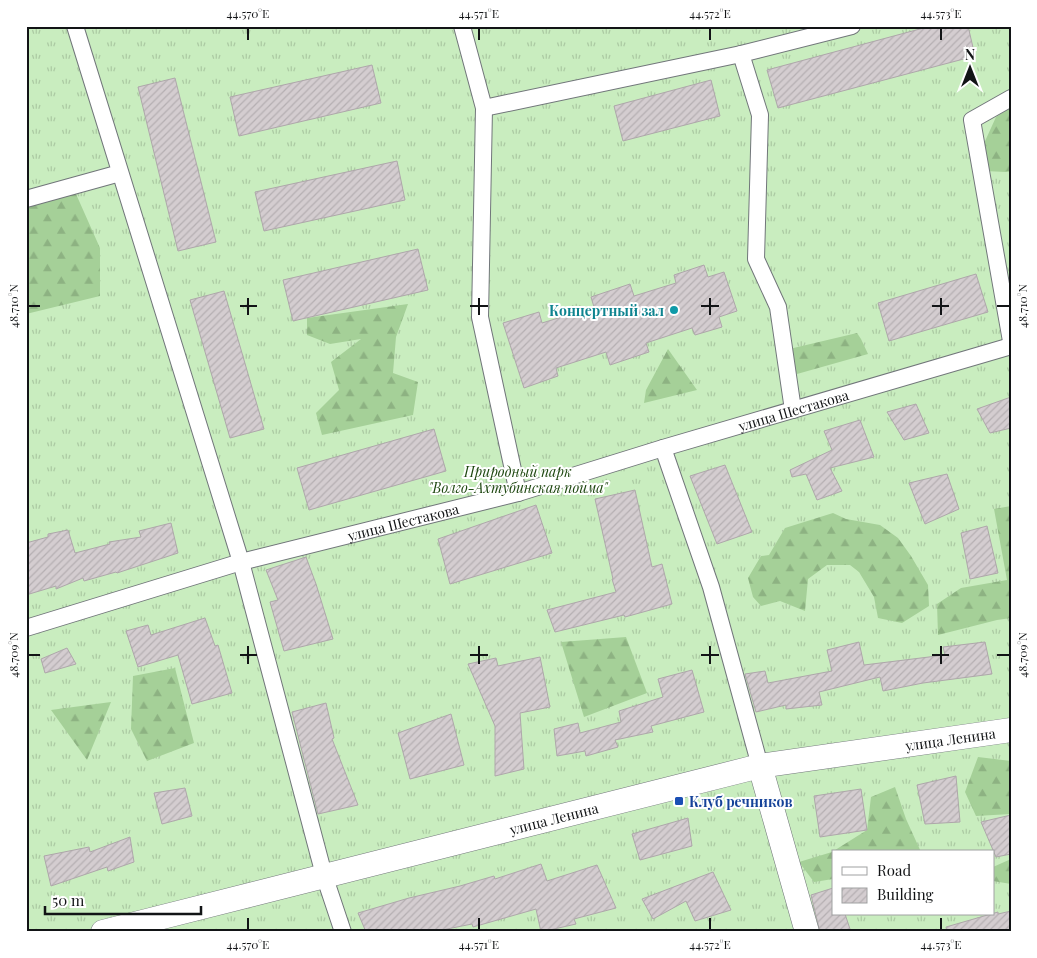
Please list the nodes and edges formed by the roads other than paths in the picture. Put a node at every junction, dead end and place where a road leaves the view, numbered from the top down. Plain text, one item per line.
1 (75, 26) edge
2 (462, 26) edge
3 (852, 26) edge
4 (741, 54) junction
5 (1011, 98) edge
6 (484, 108) junction
7 (120, 173) junction
8 (26, 199) edge
9 (1011, 341) edge
10 (1011, 346) edge
11 (793, 410) junction
12 (663, 448) junction
13 (518, 492) junction
14 (241, 562) junction
15 (26, 628) edge
16 (1011, 730) edge
17 (760, 766) junction
18 (324, 875) junction
19 (102, 932) edge
20 (343, 932) edge
21 (807, 932) edge

1 - 7 street
2 - 6 street
3 - 4 street
4 - 6 street
4 - 11 street
5 - 9 street
6 - 13 street
7 - 8 street
7 - 14 street
10 - 11 street, улица Шестакова
11 - 12 street, улица Шестакова
12 - 13 street, улица Шестакова
12 - 17 street
13 - 14 street, улица Шестакова
14 - 15 street, улица Шестакова
14 - 18 street
16 - 17 street, улица Ленина
17 - 18 street, улица Ленина
17 - 21 street
18 - 19 street, улица Ленина
18 - 20 street

